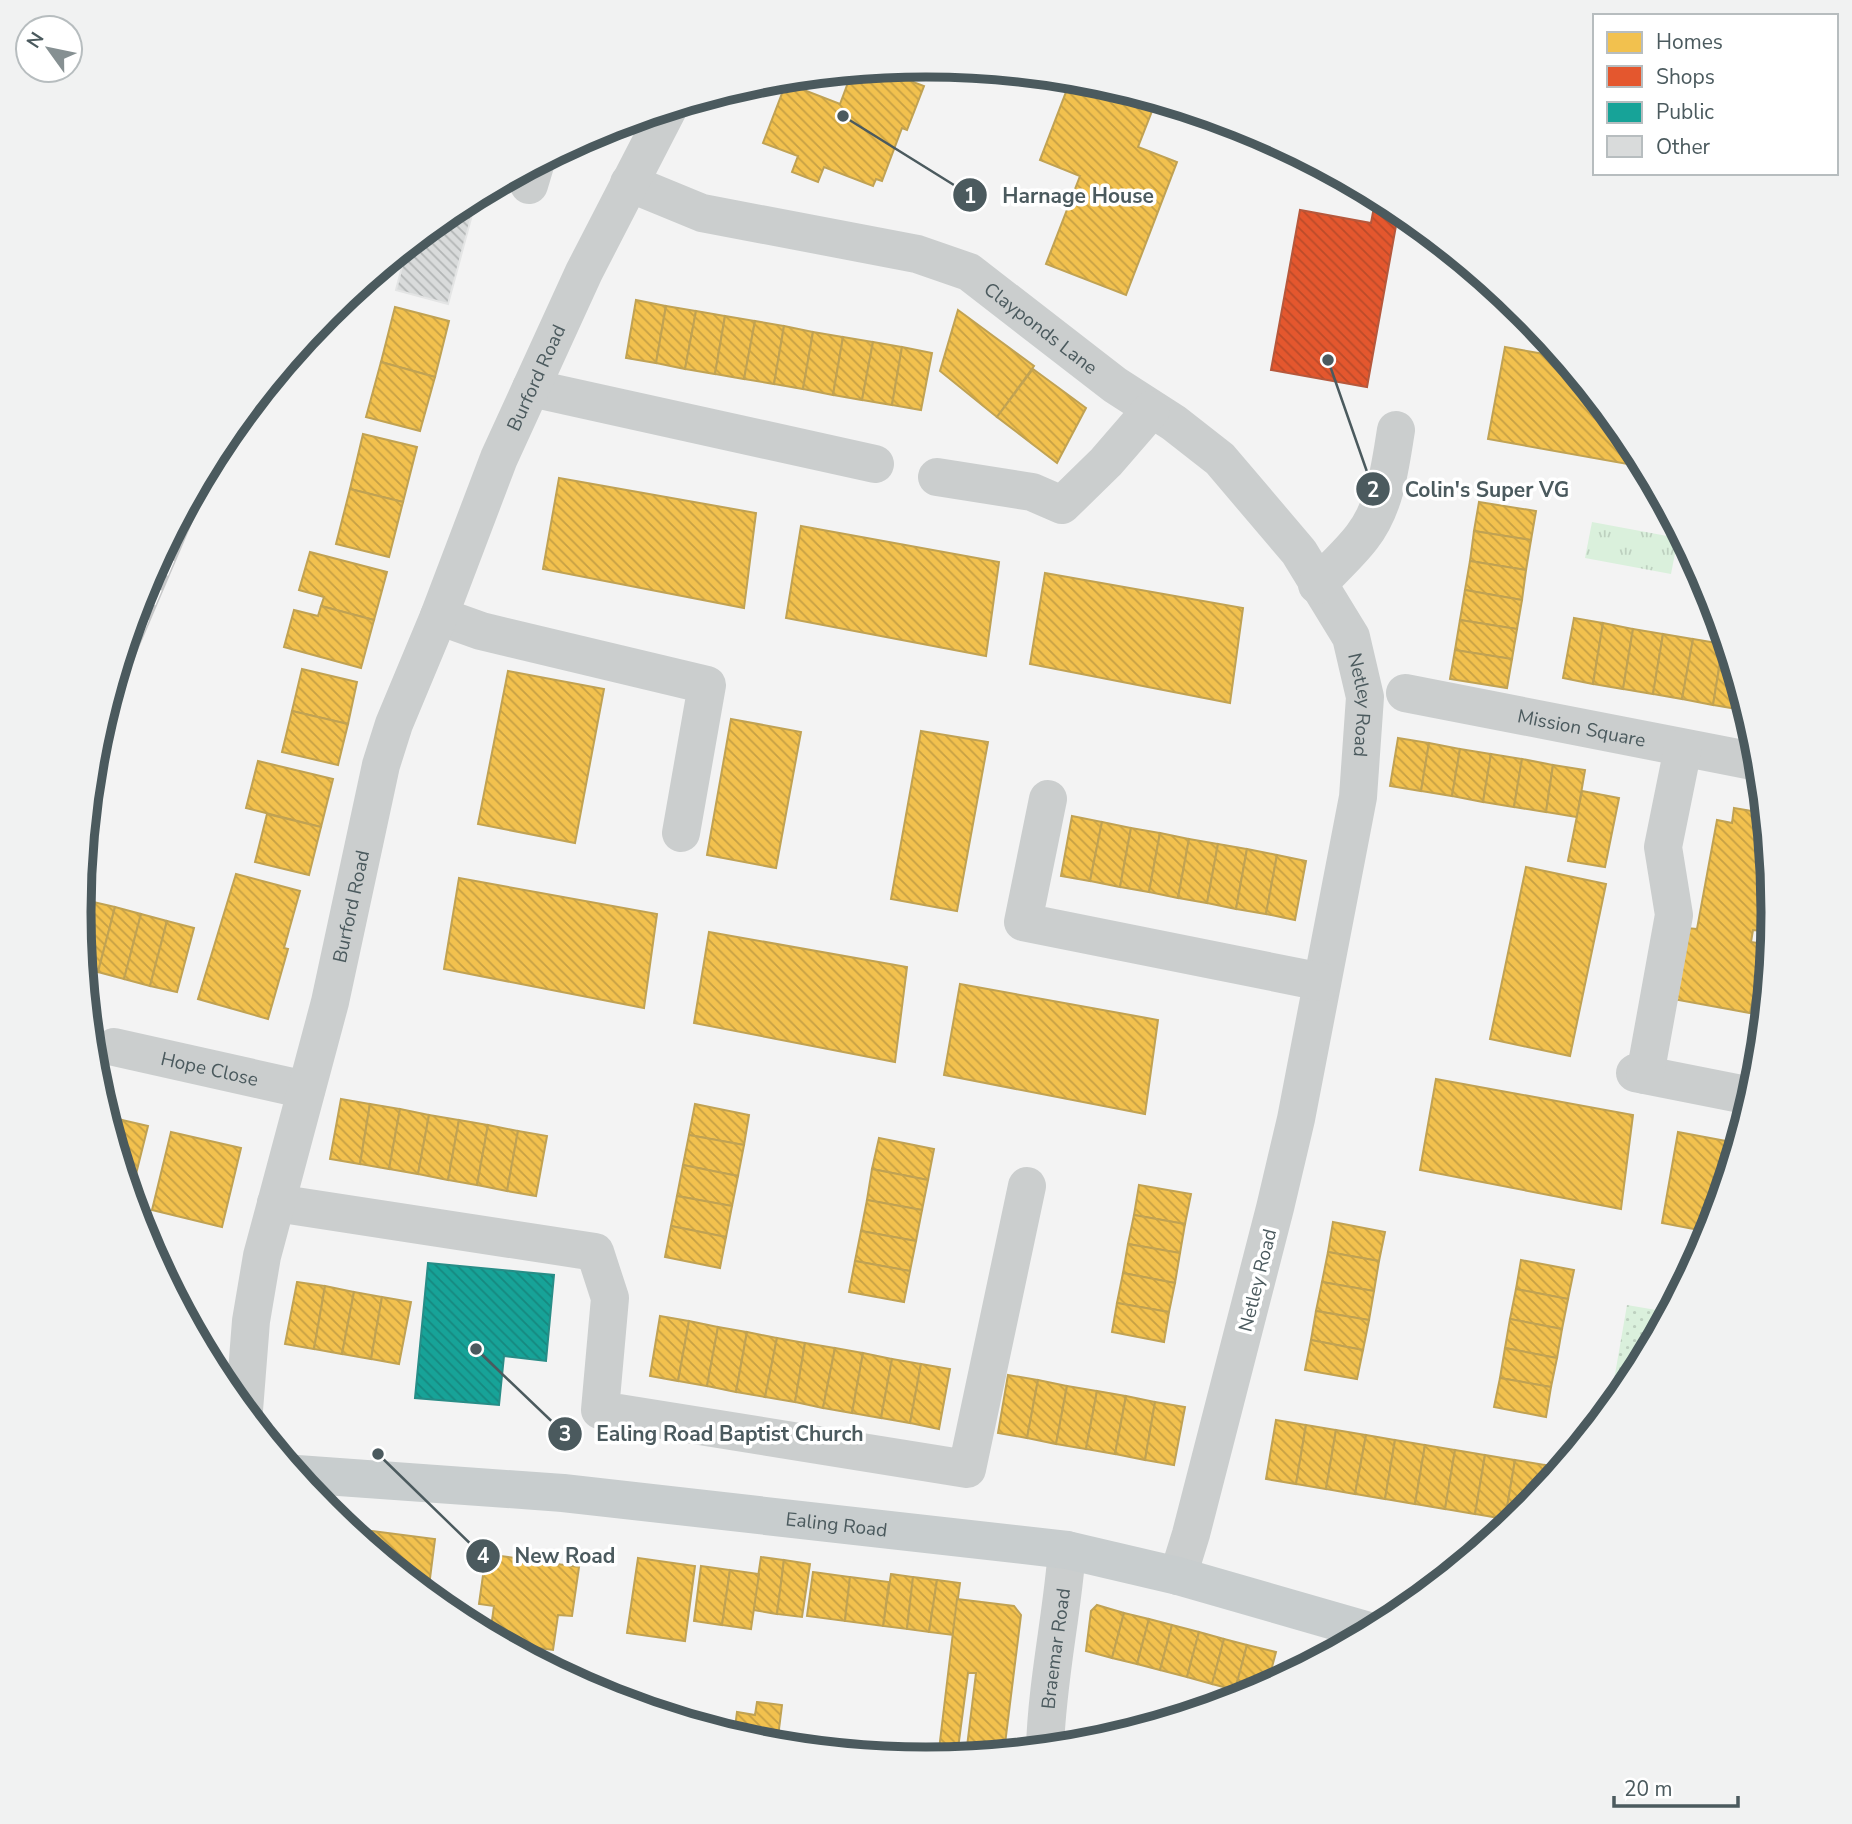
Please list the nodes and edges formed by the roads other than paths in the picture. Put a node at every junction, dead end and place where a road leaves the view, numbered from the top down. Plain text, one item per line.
1 (661, 120) edge
2 (629, 183) junction
3 (531, 388) junction
4 (1151, 410) junction
5 (1396, 429) dead end
6 (875, 464) dead end
7 (937, 477) dead end
8 (1317, 584) junction
9 (439, 616) junction
10 (1351, 637) joint
11 (1405, 693) dead end
12 (1683, 748) junction
13 (1747, 760) edge
14 (1048, 799) dead end
15 (681, 833) dead end
16 (1322, 982) junction
17 (114, 1047) dead end
18 (306, 1090) junction
19 (1741, 1094) edge
20 (1027, 1186) dead end
21 (276, 1203) junction
22 (245, 1394) edge
23 (310, 1475) edge
24 (1067, 1550) junction
25 (1178, 1576) junction
26 (1356, 1627) edge
27 (1045, 1738) edge

1 - 2 street, Burford Road
2 - 3 street, Burford Road
2 - 4 street, Clayponds Lane
3 - 6 street
3 - 9 street, Burford Road
4 - 7 street
4 - 8 street, Clayponds Lane
5 - 8 street
8 - 10 street, Clayponds Lane
9 - 15 street
9 - 18 street, Burford Road
10 - 16 street, Netley Road
11 - 12 street, Mission Square
12 - 13 street, Mission Square
12 - 19 street
14 - 16 street
16 - 25 street, Netley Road
17 - 18 street, Hope Close
18 - 21 street, Burford Road
20 - 21 street
21 - 22 street, Burford Road
23 - 24 main road, Ealing Road
24 - 25 main road, Ealing Road
24 - 27 street, Braemar Road
25 - 26 main road, Ealing Road

